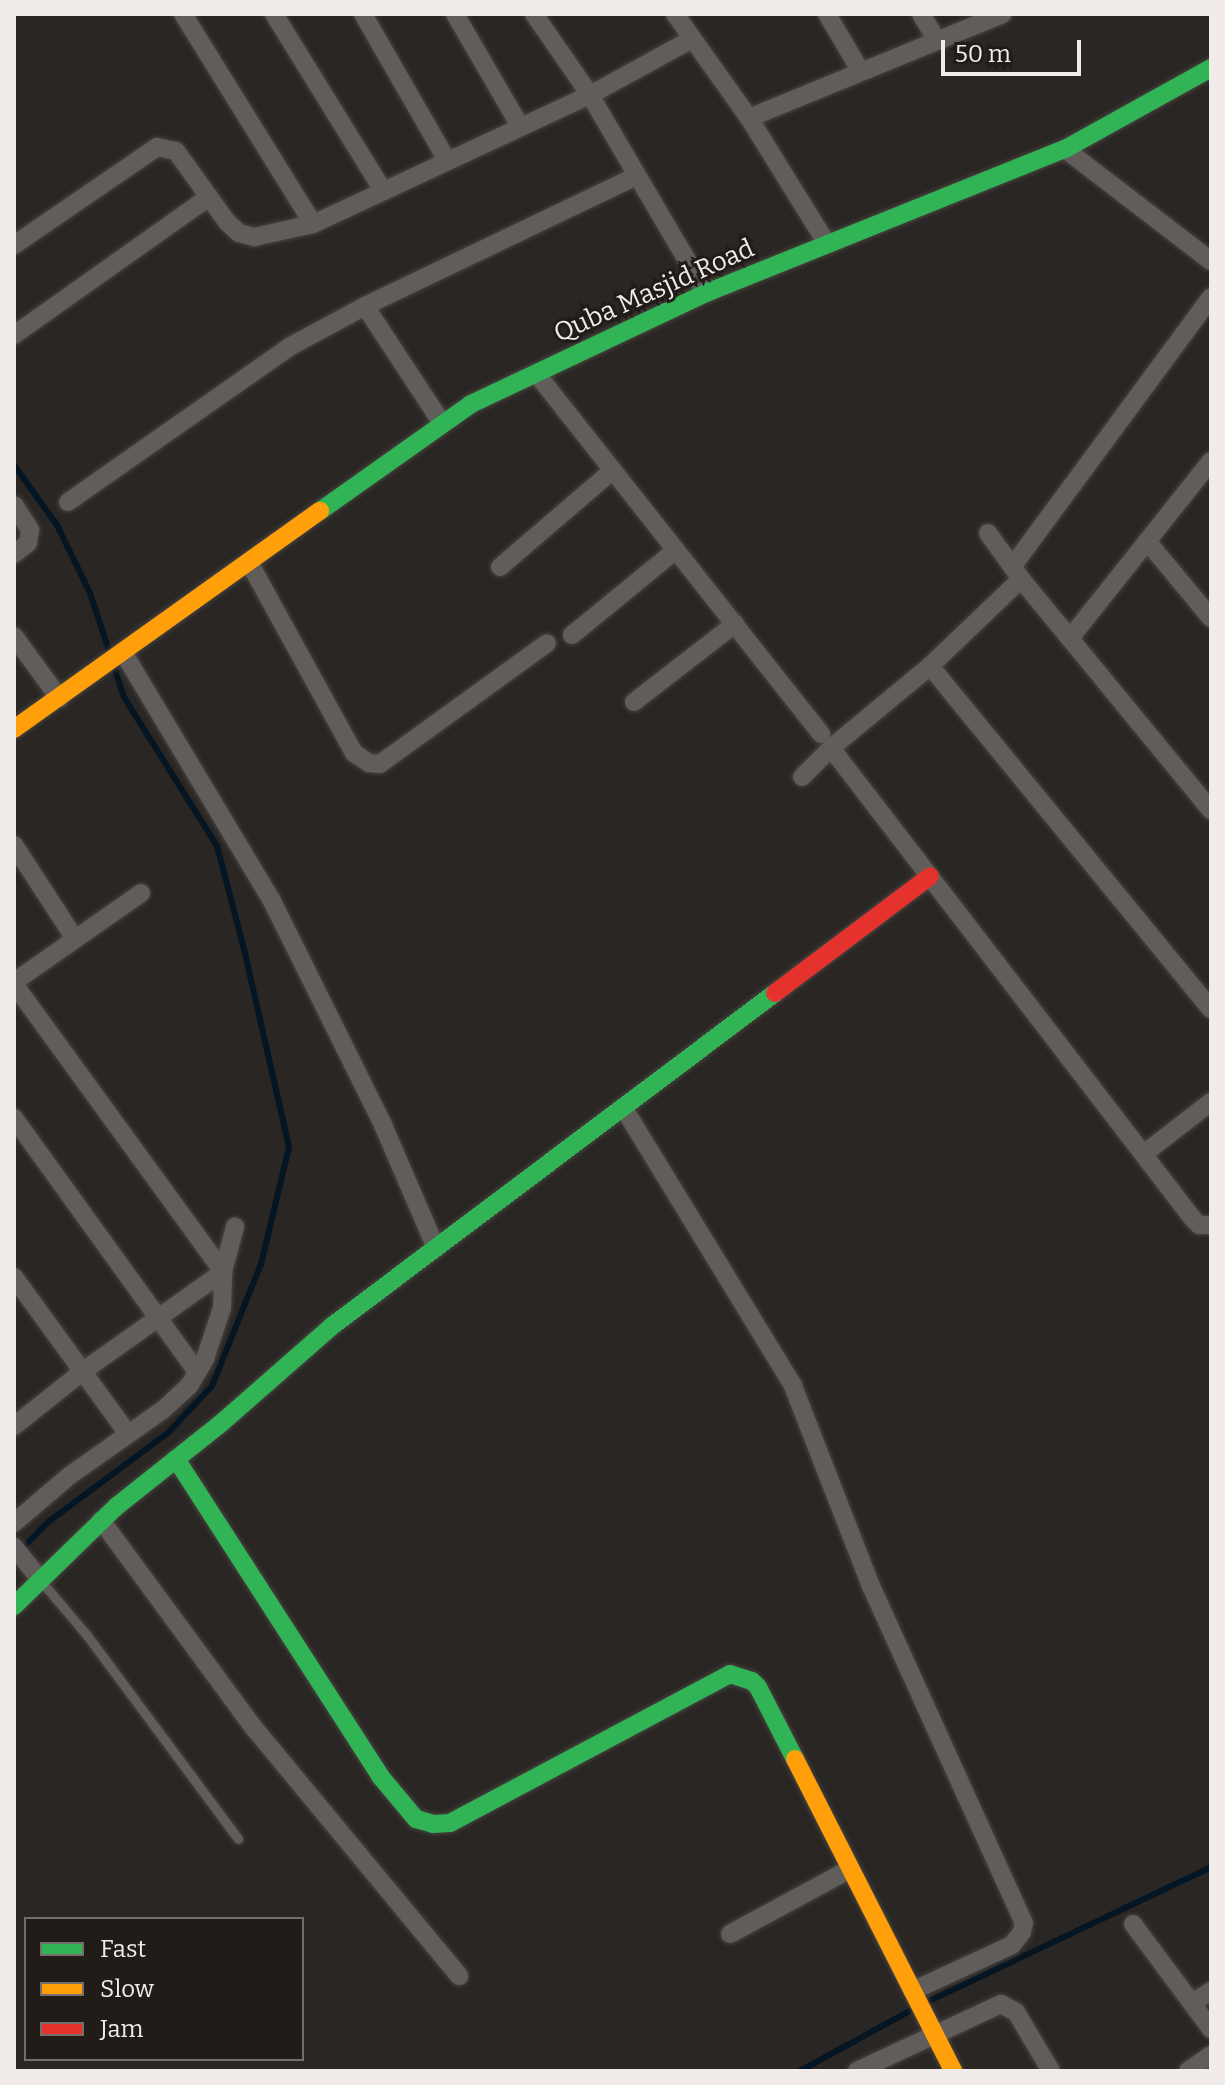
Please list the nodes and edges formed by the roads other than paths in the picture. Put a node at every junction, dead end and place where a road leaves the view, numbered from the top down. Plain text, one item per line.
1 (183, 14) edge
2 (274, 14) edge
3 (363, 14) edge
4 (455, 14) edge
5 (534, 14) edge
6 (675, 14) edge
7 (827, 14) edge
8 (921, 14) edge
9 (1002, 14) edge
10 (692, 39) junction
11 (936, 39) junction
12 (1211, 68) edge
13 (861, 72) junction
14 (590, 95) junction
15 (749, 118) junction
16 (520, 126) junction
17 (1065, 149) junction
18 (447, 160) junction
19 (636, 176) junction
20 (382, 189) junction
21 (209, 197) junction
22 (313, 224) junction
23 (827, 244) junction
24 (14, 245) edge
25 (1208, 253) edge
26 (706, 293) junction
27 (1211, 297) edge
28 (365, 306) junction
29 (14, 335) edge
30 (536, 373) junction
31 (442, 423) junction
32 (1211, 461) edge
33 (613, 470) junction
34 (1205, 481) edge
35 (68, 502) dead end
36 (14, 505) edge
37 (988, 533) dead end
38 (1147, 541) junction
39 (676, 550) junction
40 (14, 554) edge
41 (250, 564) junction
42 (500, 567) dead end
43 (1016, 573) junction
44 (1211, 618) edge
45 (735, 624) junction
46 (572, 635) dead end
47 (14, 636) edge
48 (1071, 637) junction
49 (547, 643) dead end
50 (123, 652) junction
51 (930, 666) junction
52 (59, 698) junction
53 (634, 702) dead end
54 (14, 729) edge
55 (826, 741) junction
56 (802, 777) dead end
57 (1211, 810) edge
58 (14, 845) edge
59 (930, 876) junction
60 (141, 893) dead end
61 (75, 939) junction
62 (14, 983) edge
63 (1211, 1009) edge
64 (1211, 1102) edge
65 (623, 1107) junction
66 (14, 1118) edge
67 (1145, 1153) junction
68 (1211, 1225) edge
69 (235, 1227) dead end
70 (436, 1248) junction
71 (223, 1272) junction
72 (14, 1277) edge
73 (160, 1316) junction
74 (82, 1372) junction
75 (197, 1372) junction
76 (14, 1426) edge
77 (128, 1434) junction
78 (176, 1459) junction
79 (101, 1520) junction
80 (14, 1523) edge
81 (18, 1552) edge
82 (39, 1578) junction
83 (14, 1606) edge
84 (238, 1839) dead end
85 (850, 1869) junction
86 (1133, 1924) dead end
87 (730, 1934) dead end
88 (459, 1976) dead end
89 (1211, 1991) edge
90 (913, 1993) junction
91 (1192, 2003) junction
92 (931, 2028) junction
93 (1211, 2029) edge
94 (1211, 2055) edge
95 (857, 2071) edge
96 (953, 2071) edge
97 (1051, 2071) edge
98 (1188, 2071) edge

1 - 22 street
2 - 20 street
3 - 18 street
4 - 16 street
5 - 14 street
6 - 10 street
7 - 13 street
8 - 11 street
9 - 11 street
10 - 14 street
10 - 15 street
11 - 13 street
12 - 17 street, Quba Masjid Road
13 - 15 street
14 - 16 street
14 - 19 street
15 - 23 street
16 - 18 street
17 - 23 street, Quba Masjid Road
17 - 25 street
18 - 20 street
19 - 26 street
19 - 28 street
20 - 22 street
21 - 22 street
21 - 24 street
21 - 29 street
23 - 26 street, Quba Masjid Road
26 - 30 street, Quba Masjid Road
27 - 43 street
28 - 31 street
28 - 35 street
30 - 31 street, Quba Masjid Road
30 - 33 street
31 - 41 street, Quba Masjid Road
32 - 34 street
33 - 39 street
33 - 42 street
34 - 38 street
36 - 40 street
37 - 43 street
38 - 44 street
38 - 48 street
39 - 45 street
39 - 46 street
41 - 49 street
41 - 50 street, Quba Masjid Road
43 - 48 street
43 - 51 street
45 - 53 street
45 - 55 street
47 - 52 street
48 - 57 street
50 - 52 street, Quba Masjid Road
50 - 70 street
51 - 55 street
51 - 63 street
52 - 54 street, Quba Masjid Road
55 - 56 street
55 - 59 street
58 - 61 street
59 - 65 street
59 - 67 street
60 - 61 street
61 - 62 street
62 - 71 street
64 - 67 street
65 - 70 street
65 - 90 street
66 - 73 street
67 - 68 street
69 - 71 street
70 - 78 street
71 - 73 street
71 - 75 street
72 - 74 street
73 - 74 street
73 - 75 street
74 - 76 street
74 - 77 street
75 - 77 street
77 - 80 street
78 - 79 street
78 - 85 street
79 - 82 street
79 - 88 street
81 - 82 street
82 - 83 street
82 - 84 lane
85 - 87 street
85 - 90 street
86 - 91 street
89 - 91 street
90 - 92 street
91 - 93 street
92 - 95 street
92 - 96 street
92 - 97 street
94 - 98 street

